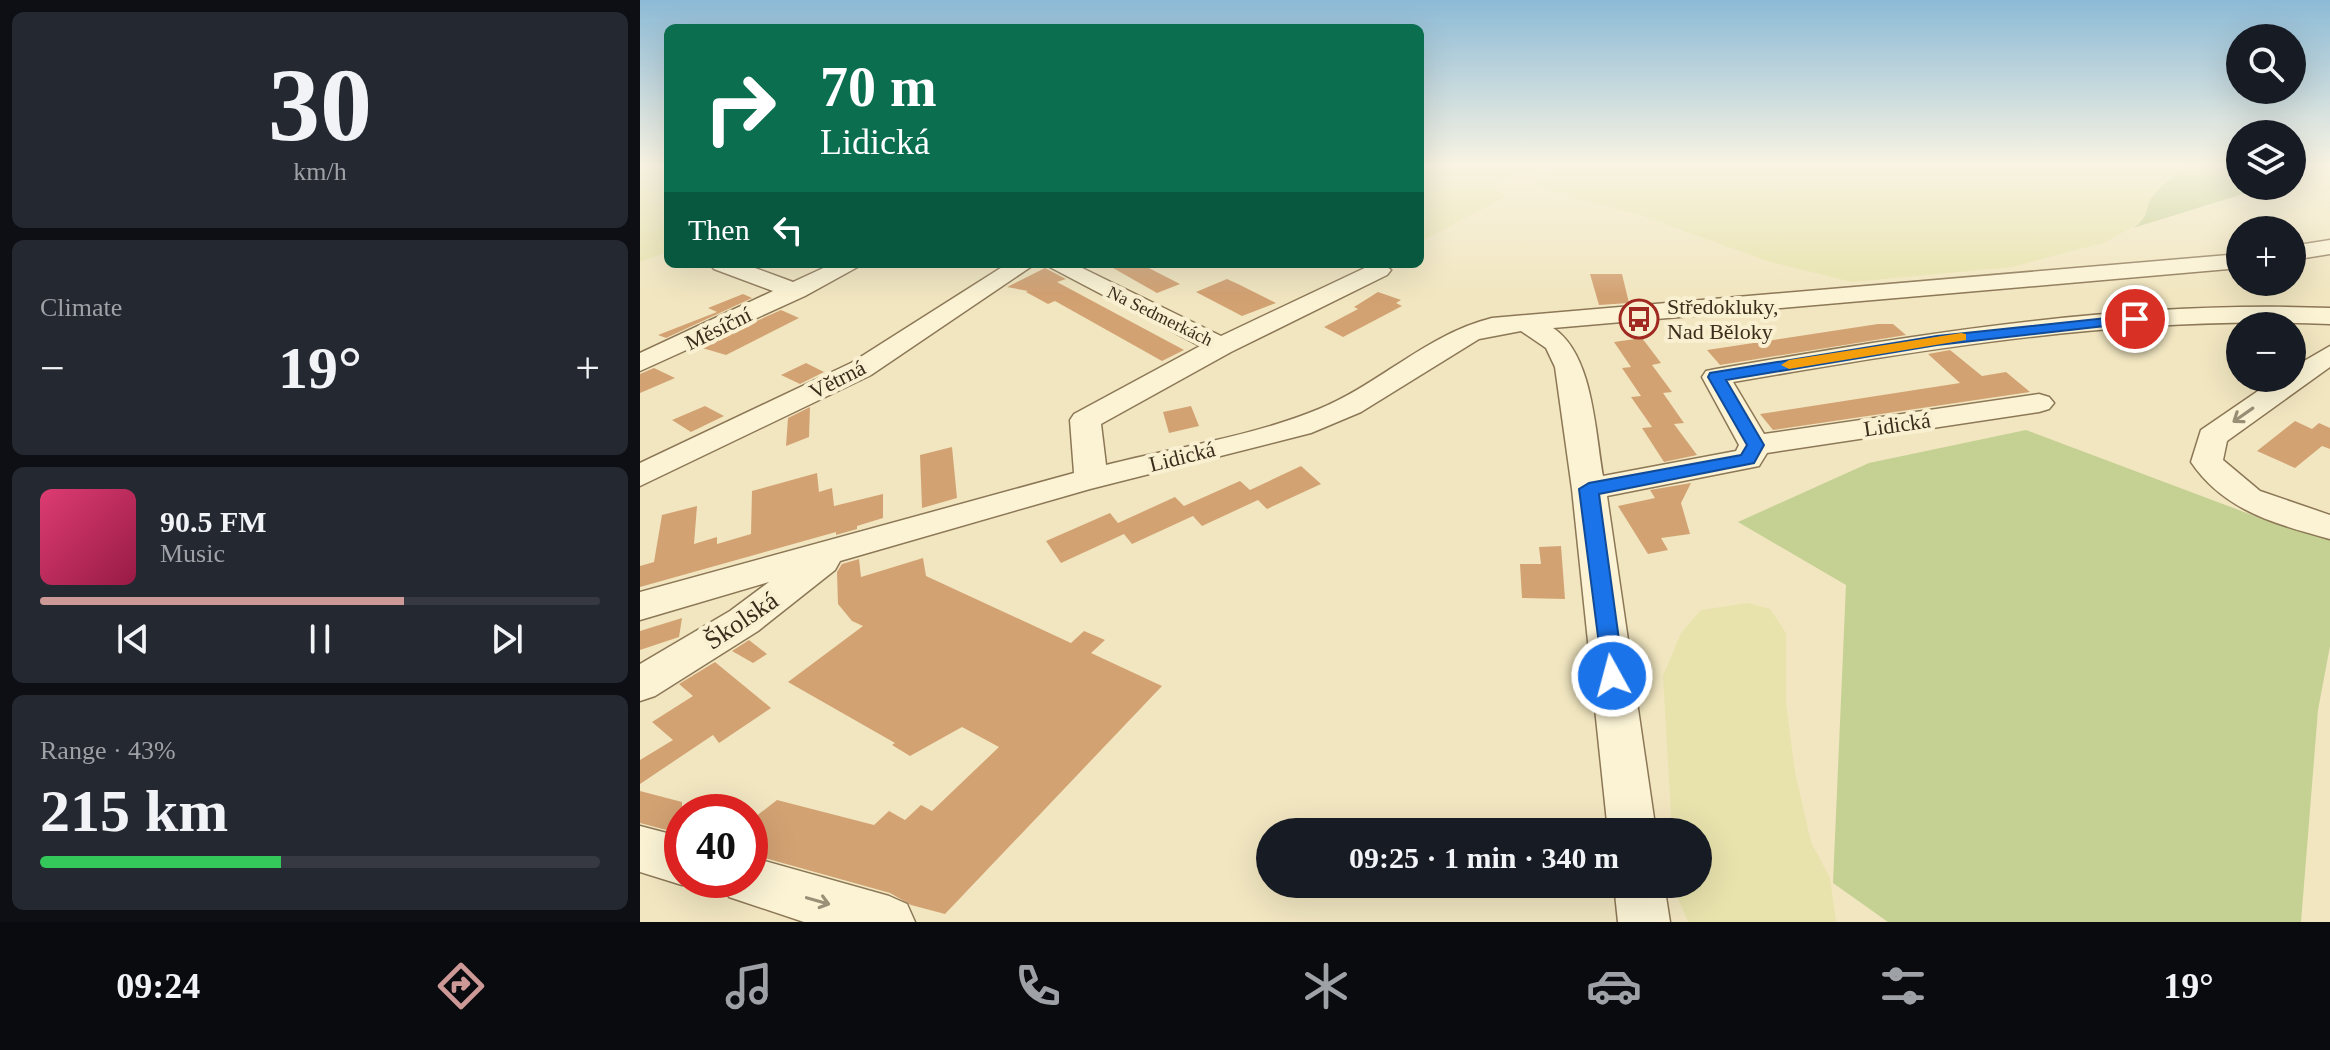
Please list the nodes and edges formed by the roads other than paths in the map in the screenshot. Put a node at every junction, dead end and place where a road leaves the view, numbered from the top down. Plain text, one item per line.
1 (2330, 247) edge
2 (2306, 251) edge
3 (2226, 262) edge
4 (733, 268) edge
5 (843, 268) edge
6 (1017, 268) edge
7 (1064, 268) edge
8 (1379, 270) dead end
9 (796, 291) junction
10 (2330, 316) edge
11 (1525, 322) junction
12 (1221, 346) junction
13 (2330, 354) edge
14 (640, 363) edge
15 (2039, 403) dead end
16 (1755, 445) junction
17 (640, 476) edge
18 (1091, 479) junction
19 (1589, 489) junction
20 (2330, 527) edge
21 (837, 549) junction
22 (640, 606) edge
23 (640, 684) edge
24 (1630, 818) edge
25 (640, 849) edge
26 (664, 856) edge
27 (768, 886) edge
28 (1641, 898) edge
29 (889, 922) edge
30 (1644, 922) edge

1 - 2 street
3 - 11 street, Lidická
4 - 9 street, Měsíční
5 - 9 street, Měsíční
6 - 17 street, Větrná
7 - 12 street, Na Sedmerkách
8 - 12 street, Na Sedmerkách
9 - 14 street, Měsíční
10 - 16 street
11 - 18 street, Lidická
11 - 19 street
12 - 18 street, Na Sedmerkách
13 -> 20 street
15 - 16 street, Lidická
16 - 19 street, Lidická
18 - 21 street, Lidická
19 - 24 street
21 - 22 street, Lidická
21 - 23 street, Školská
25 - 26 street
27 -> 29 street
28 - 30 street

